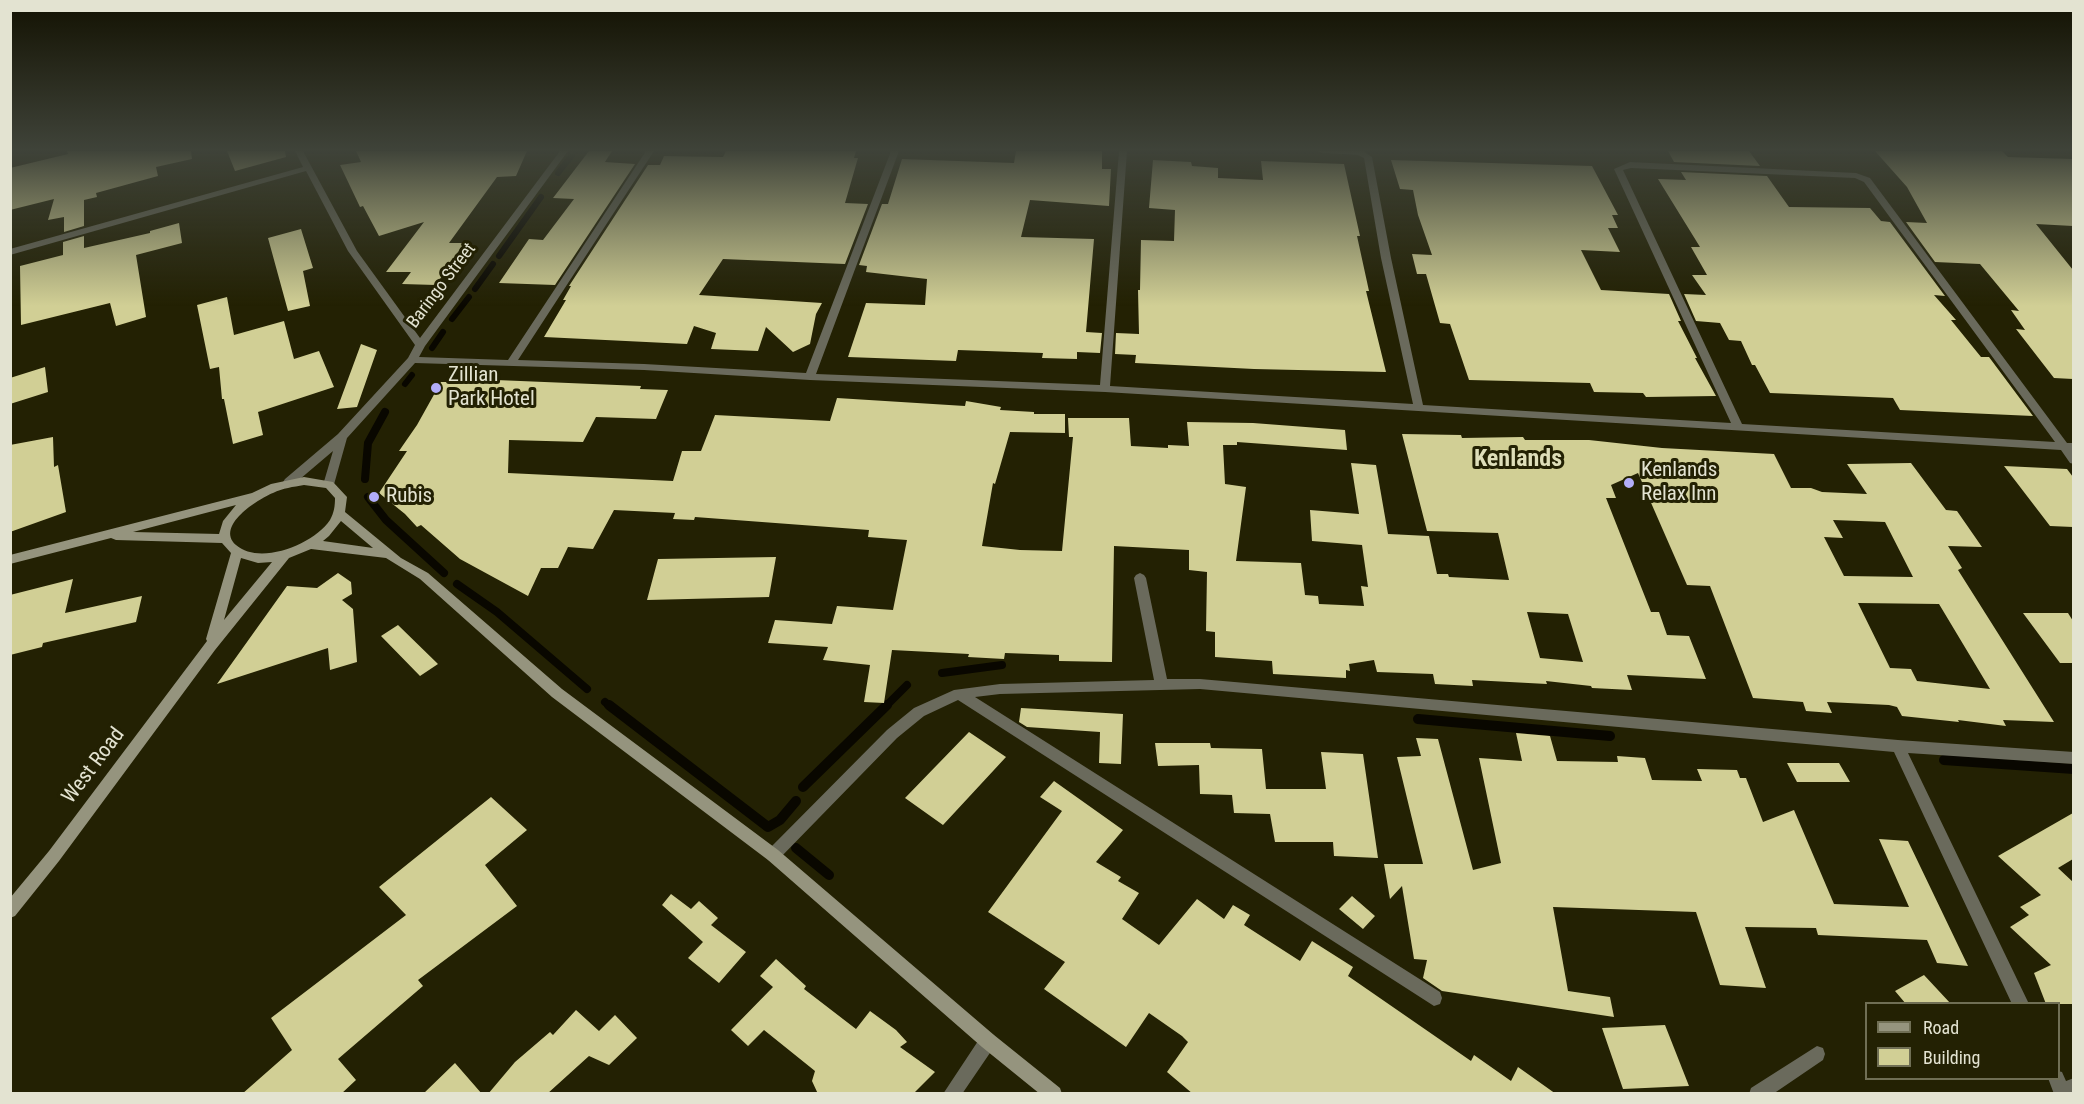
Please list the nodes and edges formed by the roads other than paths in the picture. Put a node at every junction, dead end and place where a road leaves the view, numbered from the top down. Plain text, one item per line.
1 (186, 203) edge
2 (327, 203) edge
3 (526, 203) edge
4 (616, 203) edge
5 (876, 203) edge
6 (1119, 203) edge
7 (1376, 203) edge
8 (1634, 203) edge
9 (1885, 203) edge
10 (10, 252) edge
11 (420, 345) junction
12 (411, 360) junction
13 (511, 363) junction
14 (810, 377) junction
15 (1105, 389) junction
16 (1419, 409) junction
17 (1738, 426) junction
18 (342, 437) junction
19 (2068, 447) edge
20 (2073, 460) edge
21 (289, 482) junction
22 (330, 485) junction
23 (255, 496) junction
24 (340, 514) junction
25 (100, 535) junction
26 (225, 539) junction
27 (310, 544) junction
28 (237, 553) junction
29 (285, 554) junction
30 (388, 554) junction
31 (10, 560) edge
32 (1140, 578) dead end
33 (210, 646) junction
34 (1161, 684) junction
35 (959, 694) junction
36 (1898, 746) junction
37 (2073, 758) edge
38 (773, 855) junction
39 (10, 911) edge
40 (1434, 998) dead end
41 (2019, 1002) edge
42 (988, 1041) junction
43 (1817, 1054) dead end
44 (951, 1094) edge
45 (1054, 1094) edge
46 (1757, 1094) edge

1 - 10 street
2 - 11 street
3 - 11 street, Baringo Street
4 - 13 street
5 - 14 street
6 - 15 street
7 - 16 street
8 - 17 street
9 - 19 street
11 - 12 street, Baringo Street
12 - 13 street
12 - 18 street, Baringo Street
13 - 14 street
14 - 15 street
15 - 16 street
16 - 17 street
17 - 19 street
18 - 21 street, Baringo Street
18 - 22 street, Baringo Street
19 - 20 street
21 - 22 street
21 - 23 street
22 - 24 street
23 - 25 street
23 - 26 street
24 - 27 street
24 - 30 street
25 - 26 street
25 - 31 street
26 - 28 street
27 - 29 street
27 - 30 street
28 - 29 street
28 - 33 street, West Road
29 - 33 street, West Road
30 - 38 street
32 - 34 street
33 - 39 street, West Road
34 - 35 street
34 - 36 street
35 - 38 street
35 - 40 street
36 - 37 street
36 - 41 street
38 - 42 street
42 - 44 street
42 - 45 street
43 - 46 street

